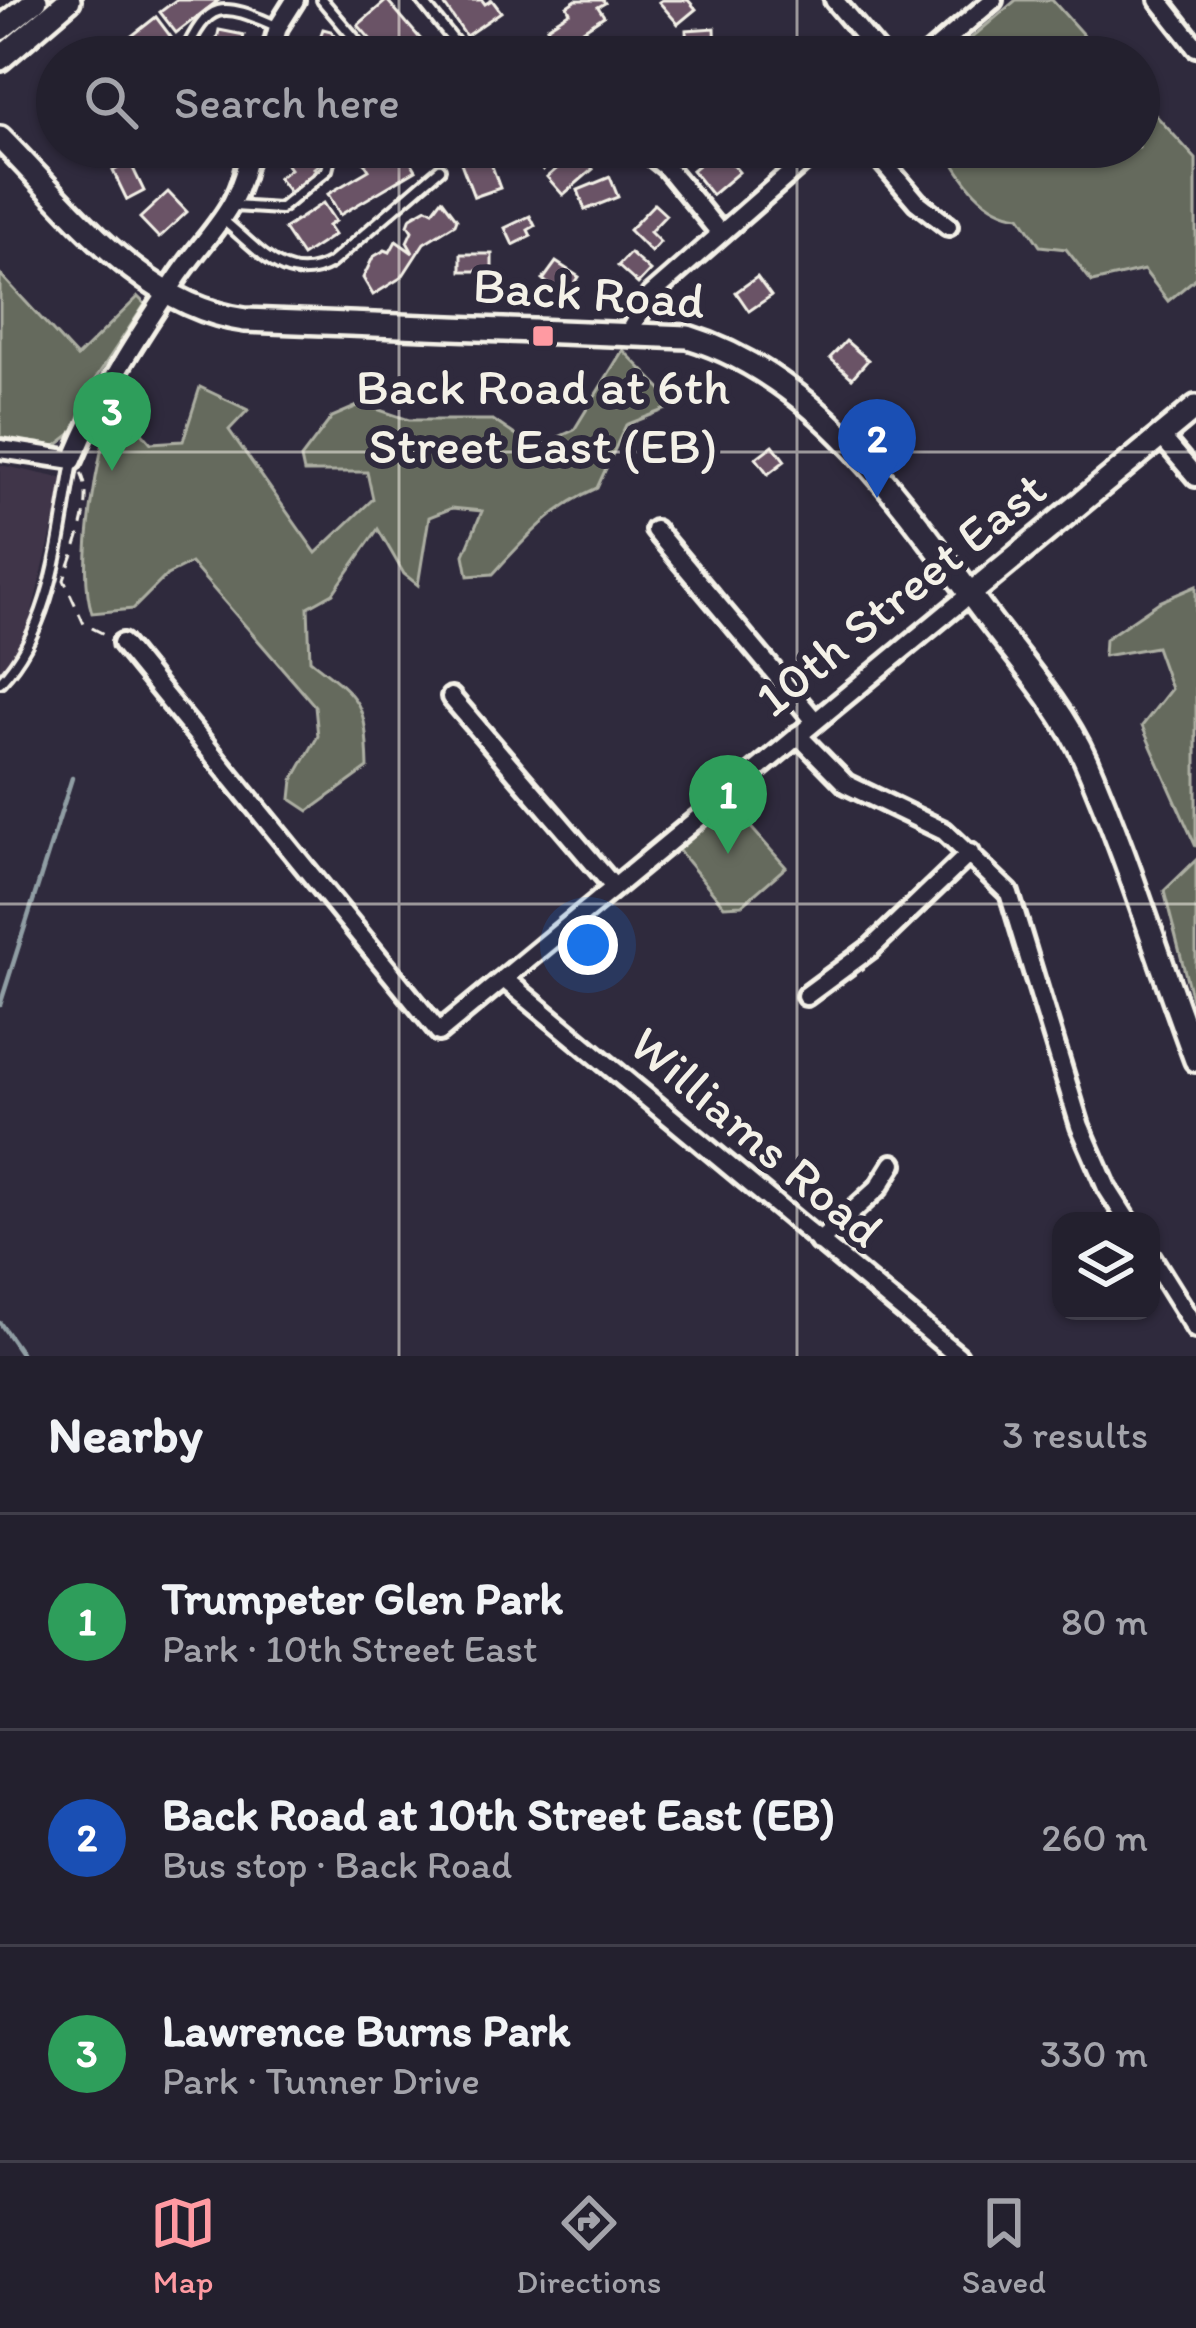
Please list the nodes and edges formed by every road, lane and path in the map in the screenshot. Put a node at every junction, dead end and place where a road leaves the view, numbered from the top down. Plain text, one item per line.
1 (36, 0) edge
2 (69, 0) edge
3 (295, 0) edge
4 (322, 0) edge
5 (421, 0) edge
6 (834, 0) edge
7 (993, 0) edge
8 (1159, 0) edge
9 (278, 27) junction
10 (191, 36) edge
11 (276, 36) edge
12 (353, 36) edge
13 (450, 36) edge
14 (864, 36) edge
15 (951, 36) edge
16 (4, 45) edge
17 (1196, 47) edge
18 (0, 77) edge
19 (0, 116) edge
20 (0, 138) edge
21 (0, 149) edge
22 (24, 163) junction
23 (243, 168) edge
24 (328, 168) edge
25 (667, 168) edge
26 (795, 168) edge
27 (888, 168) edge
28 (440, 169) dead end
29 (229, 213) junction
30 (948, 226) dead end
31 (720, 232) junction
32 (169, 295) junction
33 (628, 333) junction
34 (1196, 407) edge
35 (1161, 436) junction
36 (0, 449) edge
37 (73, 460) junction
38 (1196, 477) edge
39 (655, 530) dead end
40 (970, 594) junction
41 (122, 643) joint
42 (0, 682) edge
43 (451, 697) dead end
44 (815, 721) junction
45 (798, 735) junction
46 (970, 853) junction
47 (614, 887) junction
48 (504, 979) junction
49 (806, 996) dead end
50 (1196, 1060) edge
51 (893, 1164) dead end
52 (1122, 1212) edge
53 (819, 1243) junction
54 (1160, 1271) edge
55 (1196, 1329) edge
56 (958, 1356) edge

1 - 16 street
2 - 16 street
3 - 9 street
4 - 12 lane
5 - 13 lane
6 - 14 street
7 - 15 street
8 - 17 street
9 - 10 lane
9 - 11 street
16 - 18 street
19 - 22 street
20 - 22 street, Back Road
21 - 22 street
22 - 32 street, Back Road
23 - 29 street
24 - 29 lane
25 - 31 street
26 - 31 street
27 - 30 street
28 - 29 lane
29 - 32 street
31 - 33 street
32 - 33 street, Back Road
32 - 37 street
33 - 40 street, Back Road
34 - 35 street, 10th Street East
35 - 38 street
35 - 40 street, 10th Street East
36 - 37 street
37 - 41 path
37 - 42 lane
39 - 44 street
40 - 44 street, 10th Street East
40 - 50 street, Back Road
41 - 48 street, 10th Street East
43 - 47 street
44 - 45 street, 10th Street East
45 - 46 street
45 - 47 street, 10th Street East
46 - 49 street
46 - 52 street
47 - 48 street, 10th Street East
48 - 53 street, Williams Road
51 - 53 street
53 - 56 street, Williams Road
54 - 55 street

